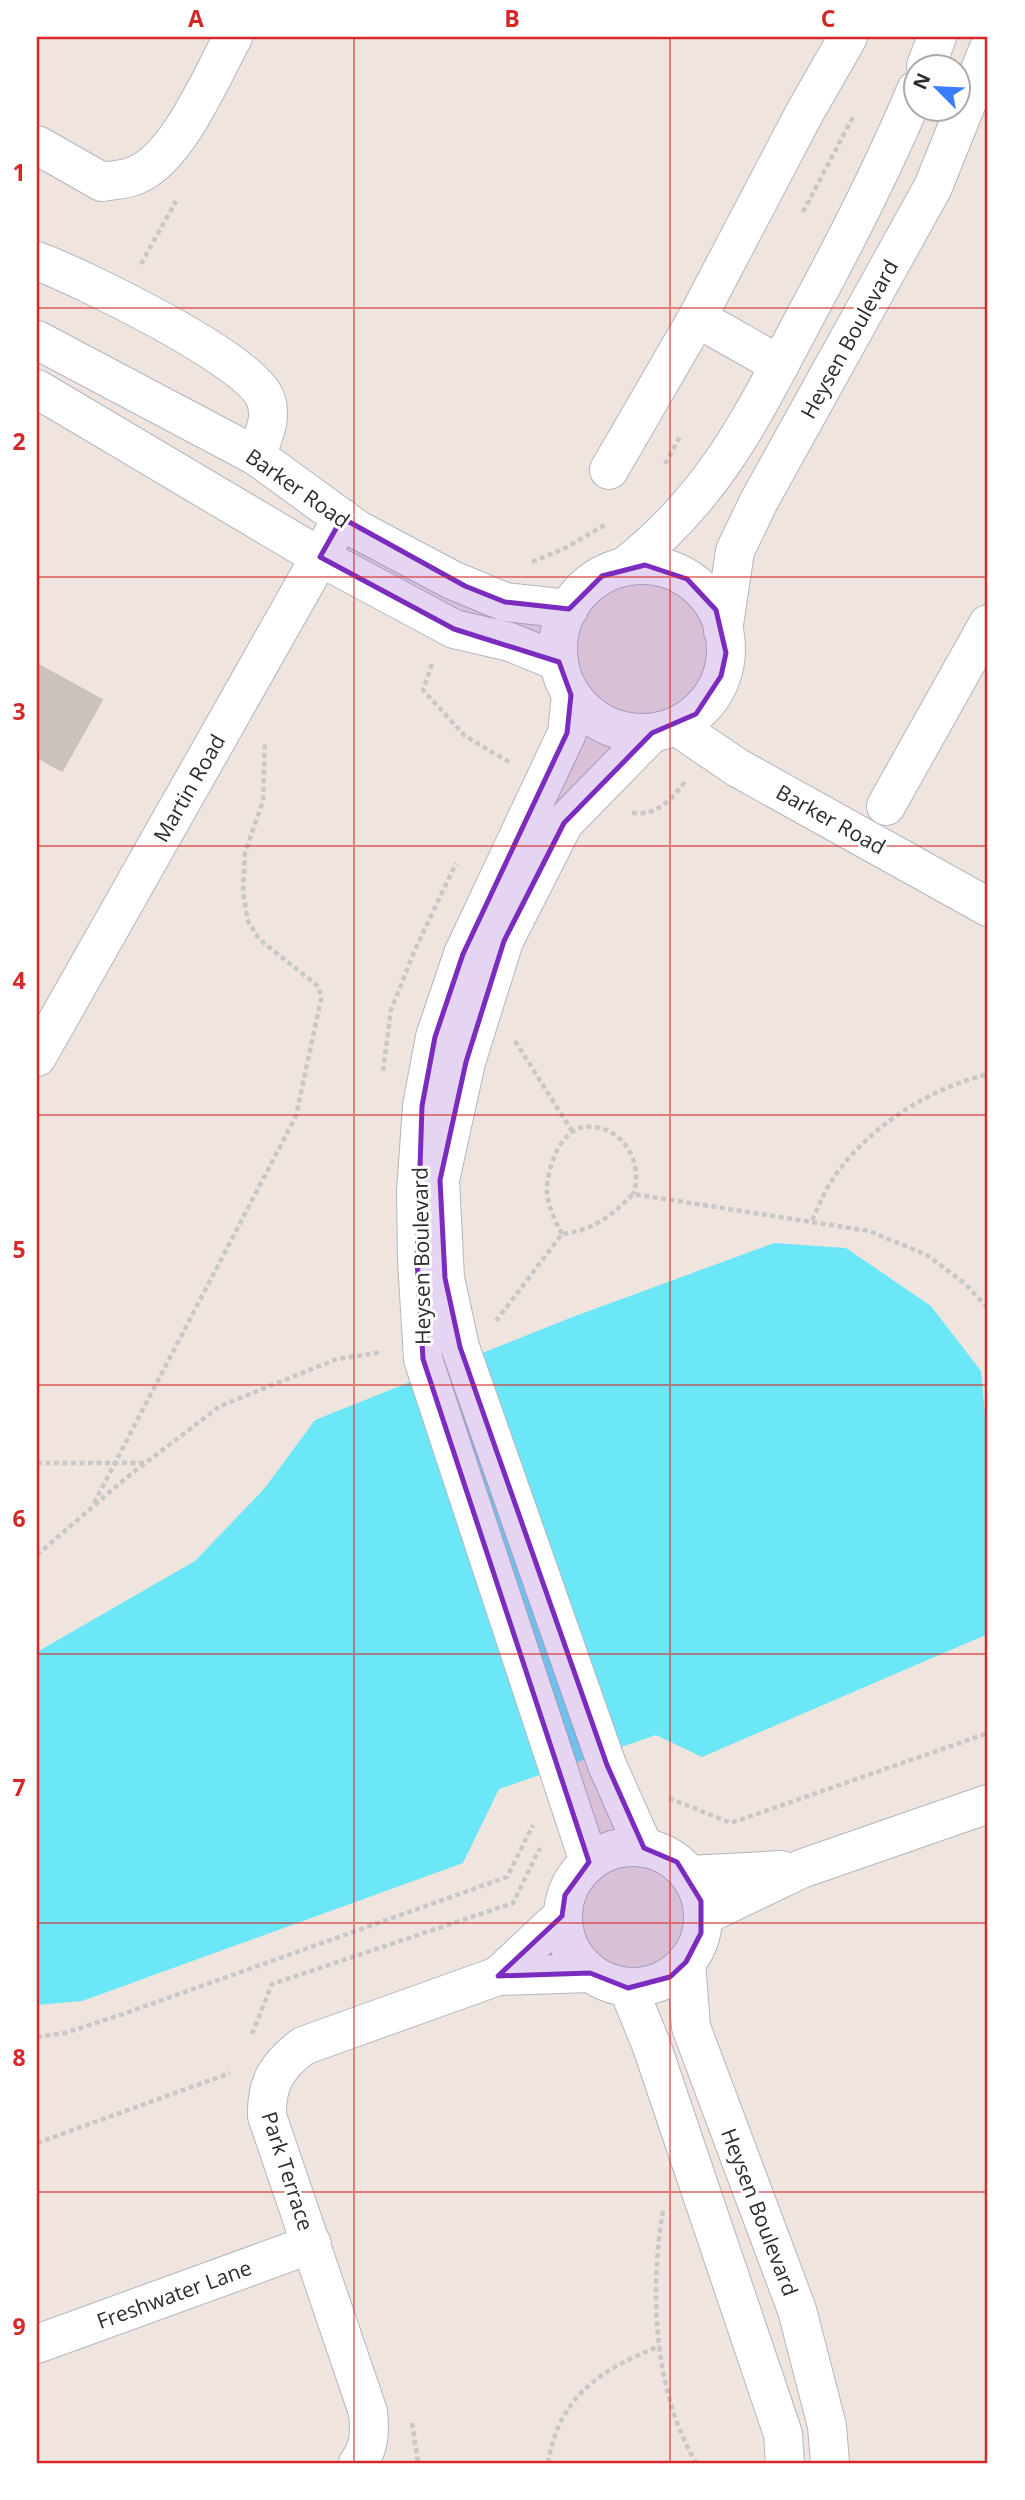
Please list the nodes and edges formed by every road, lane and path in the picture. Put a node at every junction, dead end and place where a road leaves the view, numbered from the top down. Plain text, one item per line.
1 (233, 37) edge
2 (848, 37) edge
3 (988, 50) edge
4 (857, 109) dead end
5 (902, 122) edge
6 (37, 145) edge
7 (800, 218) dead end
8 (37, 261) edge
9 (697, 318) junction
10 (37, 340) edge
11 (780, 365) junction
12 (37, 389) edge
13 (684, 429) dead end
14 (256, 456) junction
15 (609, 470) dead end
16 (661, 472) dead end
17 (342, 518) junction
18 (611, 522) dead end
19 (320, 557) junction
20 (518, 563) dead end
21 (624, 567) junction
22 (569, 609) junction
23 (988, 624) edge
24 (723, 631) junction
25 (565, 679) junction
26 (265, 730) dead end
27 (664, 730) junction
28 (709, 748) junction
29 (886, 807) dead end
30 (623, 812) dead end
31 (988, 907) edge
32 (512, 1035) dead end
33 (37, 1057) edge
34 (988, 1074) edge
35 (572, 1131) junction
36 (633, 1194) junction
37 (812, 1220) junction
38 (562, 1234) junction
39 (988, 1308) edge
40 (441, 1346) junction
41 (116, 1462) junction
42 (37, 1463) edge
43 (145, 1463) junction
44 (92, 1507) junction
45 (37, 1555) edge
46 (988, 1732) edge
47 (668, 1798) dead end
48 (988, 1804) edge
49 (535, 1822) dead end
50 (644, 1847) junction
51 (589, 1862) junction
52 (802, 1869) junction
53 (689, 1875) junction
54 (562, 1916) junction
55 (703, 1916) junction
56 (686, 1962) junction
57 (590, 1973) junction
58 (498, 1976) junction
59 (628, 1988) junction
60 (37, 2037) edge
61 (665, 2202) dead end
62 (312, 2245) junction
63 (37, 2343) edge
64 (660, 2346) junction
65 (408, 2412) dead end
66 (358, 2463) edge
67 (418, 2463) edge
68 (548, 2463) edge
69 (696, 2463) edge
70 (785, 2463) edge
71 (830, 2463) edge

1 - 6 street
2 - 9 street
3 - 24 street, Heysen Boulevard
4 - 7 path
5 - 11 street
8 - 14 street
9 - 11 street
9 - 15 street
10 - 14 street, Barker Road
11 - 21 street
12 - 19 street, Barker Road
13 - 16 path
14 - 17 street, Barker Road
17 - 19 street, Martin Road
17 - 22 street, Barker Road
18 - 20 path
19 - 25 street, Barker Road
19 - 33 street, Martin Road
21 - 22 street
21 - 24 street
22 - 25 street
23 - 29 street
24 - 27 street
25 - 27 street
25 - 40 street, Heysen Boulevard
26 - 41 path
27 - 28 street, Barker Road
27 - 40 street, Heysen Boulevard
28 - 30 path
28 - 31 street, Barker Road
32 - 35 path
34 - 37 path
35 - 36 path
35 - 38 path
36 - 37 path
36 - 38 path
37 - 39 path
38 - 40 path
40 - 43 path
40 - 50 street, Heysen Boulevard
40 - 51 street, Heysen Boulevard
41 - 42 path
41 - 43 path
41 - 44 path
43 - 44 path
44 - 45 path
46 - 47 path
48 - 52 street
49 - 60 path
50 - 51 street
50 - 53 street
51 - 54 street
52 - 53 street
52 - 55 street
53 - 55 street
54 - 57 street
54 - 58 street
55 - 56 street
56 - 59 street
56 - 71 street, Heysen Boulevard
57 - 58 street
57 - 59 street
58 - 62 street, Park Terrace
59 - 70 street
61 - 64 path
62 - 63 street, Freshwater Lane
62 - 66 street, Park Terrace
64 - 68 path
64 - 69 path
65 - 67 path

